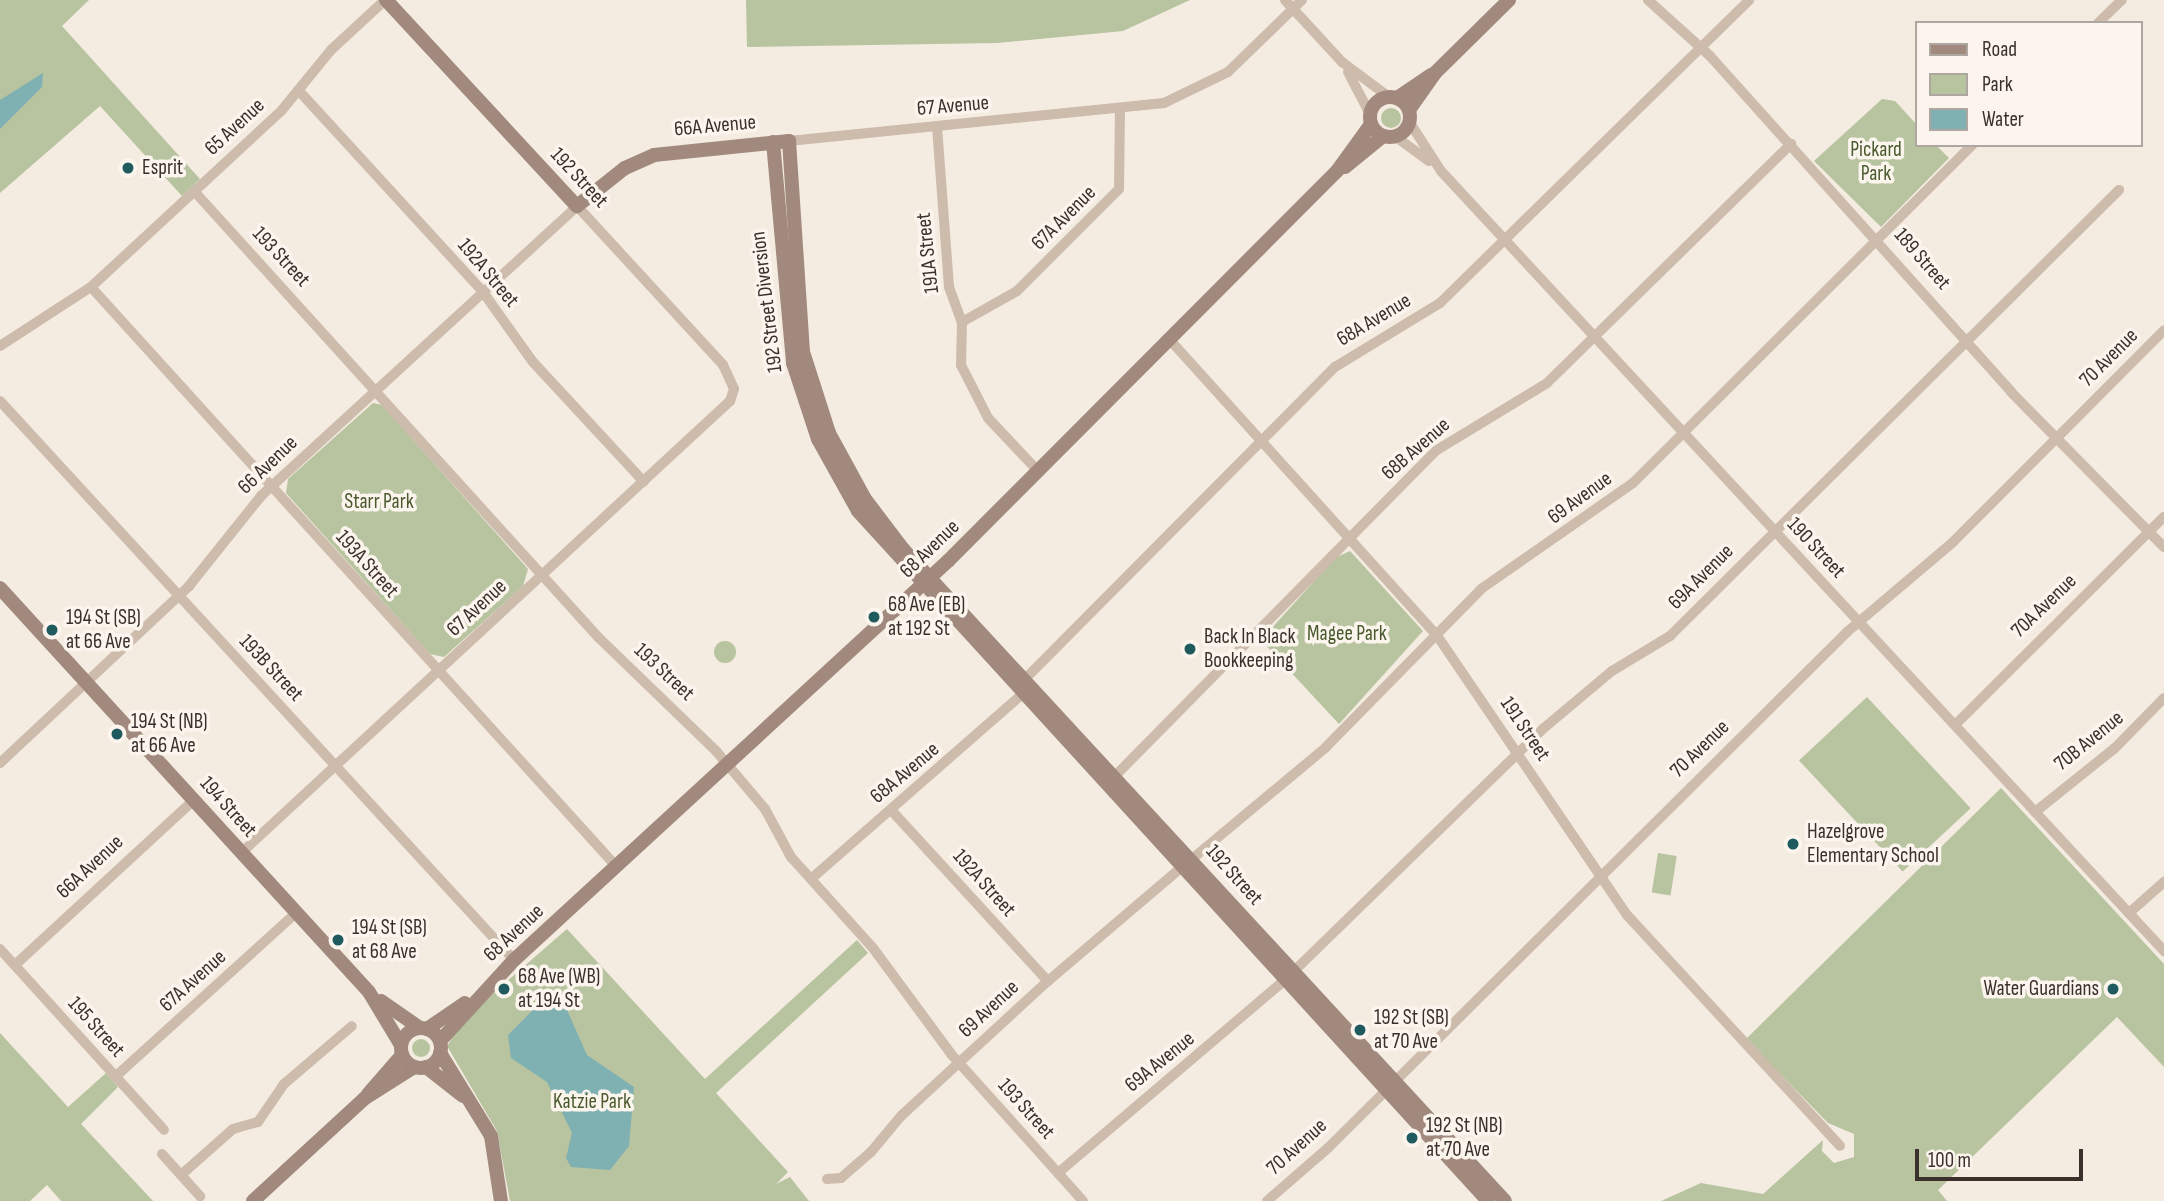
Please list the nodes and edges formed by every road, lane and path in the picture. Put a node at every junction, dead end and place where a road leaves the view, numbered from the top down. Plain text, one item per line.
1 (386, 0) edge
2 (1285, 0) edge
3 (1302, 0) edge
4 (1509, 0) edge
5 (1648, 0) edge
6 (1749, 0) edge
7 (2122, 0) edge
8 (1293, 9) junction
9 (2100, 21) edge
10 (1702, 47) junction
11 (1342, 62) junction
12 (1435, 73) junction
13 (300, 92) junction
14 (1393, 97) junction
15 (1120, 111) junction
16 (1409, 116) junction
17 (1371, 119) junction
18 (937, 127) junction
19 (1390, 136) junction
20 (789, 141) junction
21 (773, 142) junction
22 (1791, 144) junction
23 (1970, 147) edge
24 (1441, 170) junction
25 (1337, 171) junction
26 (2119, 190) dead end
27 (194, 191) junction
28 (577, 206) junction
29 (1880, 240) junction
30 (1506, 242) junction
31 (91, 287) junction
32 (483, 292) junction
33 (962, 322) junction
34 (2164, 330) edge
35 (1596, 338) junction
36 (1967, 339) junction
37 (1170, 340) junction
38 (0, 346) edge
39 (734, 389) joint
40 (377, 390) junction
41 (0, 401) edge
42 (1684, 436) junction
43 (2057, 438) junction
44 (1264, 441) junction
45 (1038, 471) junction
46 (643, 482) junction
47 (272, 486) junction
48 (2164, 517) edge
49 (1774, 531) junction
50 (2149, 532) junction
51 (1350, 536) junction
52 (2164, 547) edge
53 (542, 575) junction
54 (926, 583) junction
55 (0, 588) edge
56 (179, 596) junction
57 (1859, 623) junction
58 (1436, 634) junction
59 (438, 671) junction
60 (83, 680) junction
61 (1023, 686) junction
62 (2164, 698) edge
63 (1955, 725) junction
64 (1518, 752) junction
65 (0, 763) edge
66 (335, 765) junction
67 (728, 765) junction
68 (1115, 776) junction
69 (194, 800) junction
70 (892, 811) junction
71 (2035, 812) junction
72 (241, 853) junction
73 (1187, 863) junction
74 (617, 867) junction
75 (1599, 875) junction
76 (811, 879) junction
77 (2164, 882) edge
78 (296, 913) junction
79 (2129, 913) junction
80 (0, 949) edge
81 (2164, 951) edge
82 (514, 960) junction
83 (15, 965) junction
84 (1289, 975) junction
85 (1048, 981) junction
86 (369, 992) junction
87 (475, 997) junction
88 (352, 1026) dead end
89 (424, 1028) junction
90 (440, 1047) junction
91 (401, 1050) junction
92 (959, 1063) junction
93 (420, 1067) junction
94 (116, 1077) junction
95 (1389, 1084) junction
96 (365, 1098) junction
97 (477, 1110) junction
98 (164, 1130) dead end
99 (1840, 1146) dead end
100 (162, 1154) dead end
101 (1058, 1172) junction
102 (181, 1175) junction
103 (827, 1179) dead end
104 (200, 1196) dead end
105 (253, 1201) edge
106 (501, 1201) edge
107 (1083, 1201) edge
108 (1267, 1201) edge
109 (1488, 1201) edge
110 (1505, 1201) edge

1 - 13 street, 65 Avenue
1 - 28 street, 192 Street
2 - 8 street
3 - 8 street
4 - 12 street
5 - 10 street, 189 Street
6 - 10 street, 68A Avenue
7 - 9 street
8 - 11 street
8 - 15 street
10 - 22 street, 189 Street
10 - 30 street, 68A Avenue
11 - 14 street
11 - 17 street
12 - 14 street
12 - 16 street
13 - 27 street, 65 Avenue
13 - 32 street, 192A Street
14 - 16 street
14 - 17 street, 68 Avenue
15 - 18 street, 67 Avenue
15 - 33 street, 67A Avenue
16 - 19 street, 68 Avenue
16 - 24 street, 190 Street
17 - 19 street
17 - 25 street, 68 Avenue
18 - 20 street, 67 Avenue
18 - 33 street, 191A Street
19 - 24 street, 190 Street
19 - 25 street, 68 Avenue
20 - 21 street, 66A Avenue
20 - 54 street, 192 Street Diversion
21 - 28 street, 66A Avenue
21 - 54 street, 192 Street Diversion
22 - 29 street, 189 Street
22 - 35 street, 68B Avenue
23 - 29 street, 69 Avenue
24 - 30 street, 190 Street
25 - 37 street, 68 Avenue
26 - 36 street, 69A Avenue
27 - 31 street, 65 Avenue
27 - 40 street, 193 Street
28 - 32 street, 66 Avenue
28 - 39 street, 192 Street
29 - 36 street, 189 Street
29 - 42 street, 69 Avenue
30 - 35 street, 190 Street
30 - 44 street, 68A Avenue
31 - 38 street, 65 Avenue
31 - 47 street, 193A Street
32 - 40 street, 66 Avenue
32 - 46 street, 192A Street
33 - 45 street, 191A Street
34 - 43 street, 70 Avenue
35 - 42 street, 190 Street
35 - 51 street, 68B Avenue
36 - 43 street, 189 Street
36 - 49 street, 69A Avenue
37 - 44 street, 191 Street
37 - 45 street, 68 Avenue
39 - 46 street, 67 Avenue
40 - 47 street, 66 Avenue
40 - 53 street, 193 Street
41 - 56 street, 193B Street
42 - 49 street, 190 Street
42 - 58 street, 69 Avenue
43 - 50 street, 189 Street
43 - 57 street, 70 Avenue
44 - 51 street, 191 Street
44 - 61 street, 68A Avenue
45 - 54 street, 68 Avenue
46 - 53 street, 67 Avenue
47 - 56 street, 66 Avenue
47 - 59 street, 193A Street
48 - 50 street, 70A Avenue
49 - 57 street, 190 Street
49 - 64 street, 69A Avenue
50 - 52 street, 189 Street
50 - 63 street, 70A Avenue
51 - 58 street, 191 Street
51 - 68 street, 68B Avenue
53 - 59 street, 67 Avenue
53 - 67 street, 193 Street
54 - 61 street, 192 Street
54 - 67 street, 68 Avenue
55 - 60 street, 194 Street
56 - 60 street, 66 Avenue
56 - 66 street, 193B Street
57 - 63 street, 190 Street
57 - 75 street, 70 Avenue
58 - 64 street, 191 Street
58 - 73 street, 69 Avenue
59 - 66 street, 67 Avenue
59 - 74 street, 193A Street
60 - 65 street, 66 Avenue
60 - 69 street, 194 Street
61 - 68 street, 192 Street
61 - 70 street, 68A Avenue
61 - 73 street, 192 Street
62 - 71 street, 70B Avenue
63 - 71 street, 190 Street
64 - 75 street, 191 Street
64 - 84 street, 69A Avenue
66 - 72 street, 67 Avenue
66 - 82 street, 193B Street
67 - 74 street, 68 Avenue
67 - 76 street, 193 Street
68 - 73 street, 192 Street
69 - 72 street, 194 Street
69 - 83 street, 66A Avenue
70 - 76 street, 68A Avenue
70 - 85 street, 192A Street
71 - 79 street, 190 Street
72 - 78 street, 194 Street
73 - 84 street, 192 Street
73 - 84 street, 192 Street
73 - 85 street, 69 Avenue
74 - 82 street, 68 Avenue
75 - 95 street, 70 Avenue
75 - 99 street, 191 Street
76 - 92 street, 193 Street
77 - 79 street
78 - 86 street, 194 Street
78 - 94 street, 67A Avenue
79 - 81 street, 190 Street
80 - 83 street, 195 Street
82 - 87 street, 68 Avenue
83 - 94 street, 195 Street
84 - 95 street, 192 Street
84 - 101 street, 69A Avenue
85 - 92 street, 69 Avenue
86 - 89 street, 194 Street
86 - 91 street, 194 Street
87 - 89 street, 68 Avenue
87 - 90 street, 68 Avenue
88 - 102 street
89 - 90 street, 194 Street
89 - 91 street, 68 Avenue
90 - 93 street, 68 Avenue
90 - 97 street
91 - 93 street, 194 Street
91 - 96 street
92 - 101 street, 193 Street
92 - 103 street, 69 Avenue
93 - 96 street
93 - 97 street
94 - 98 street, 195 Street
95 - 108 street, 70 Avenue
95 - 109 street, 192 Street
95 - 110 street, 192 Street
96 - 105 street
97 - 106 street
100 - 102 street
101 - 107 street, 193 Street
102 - 104 street

